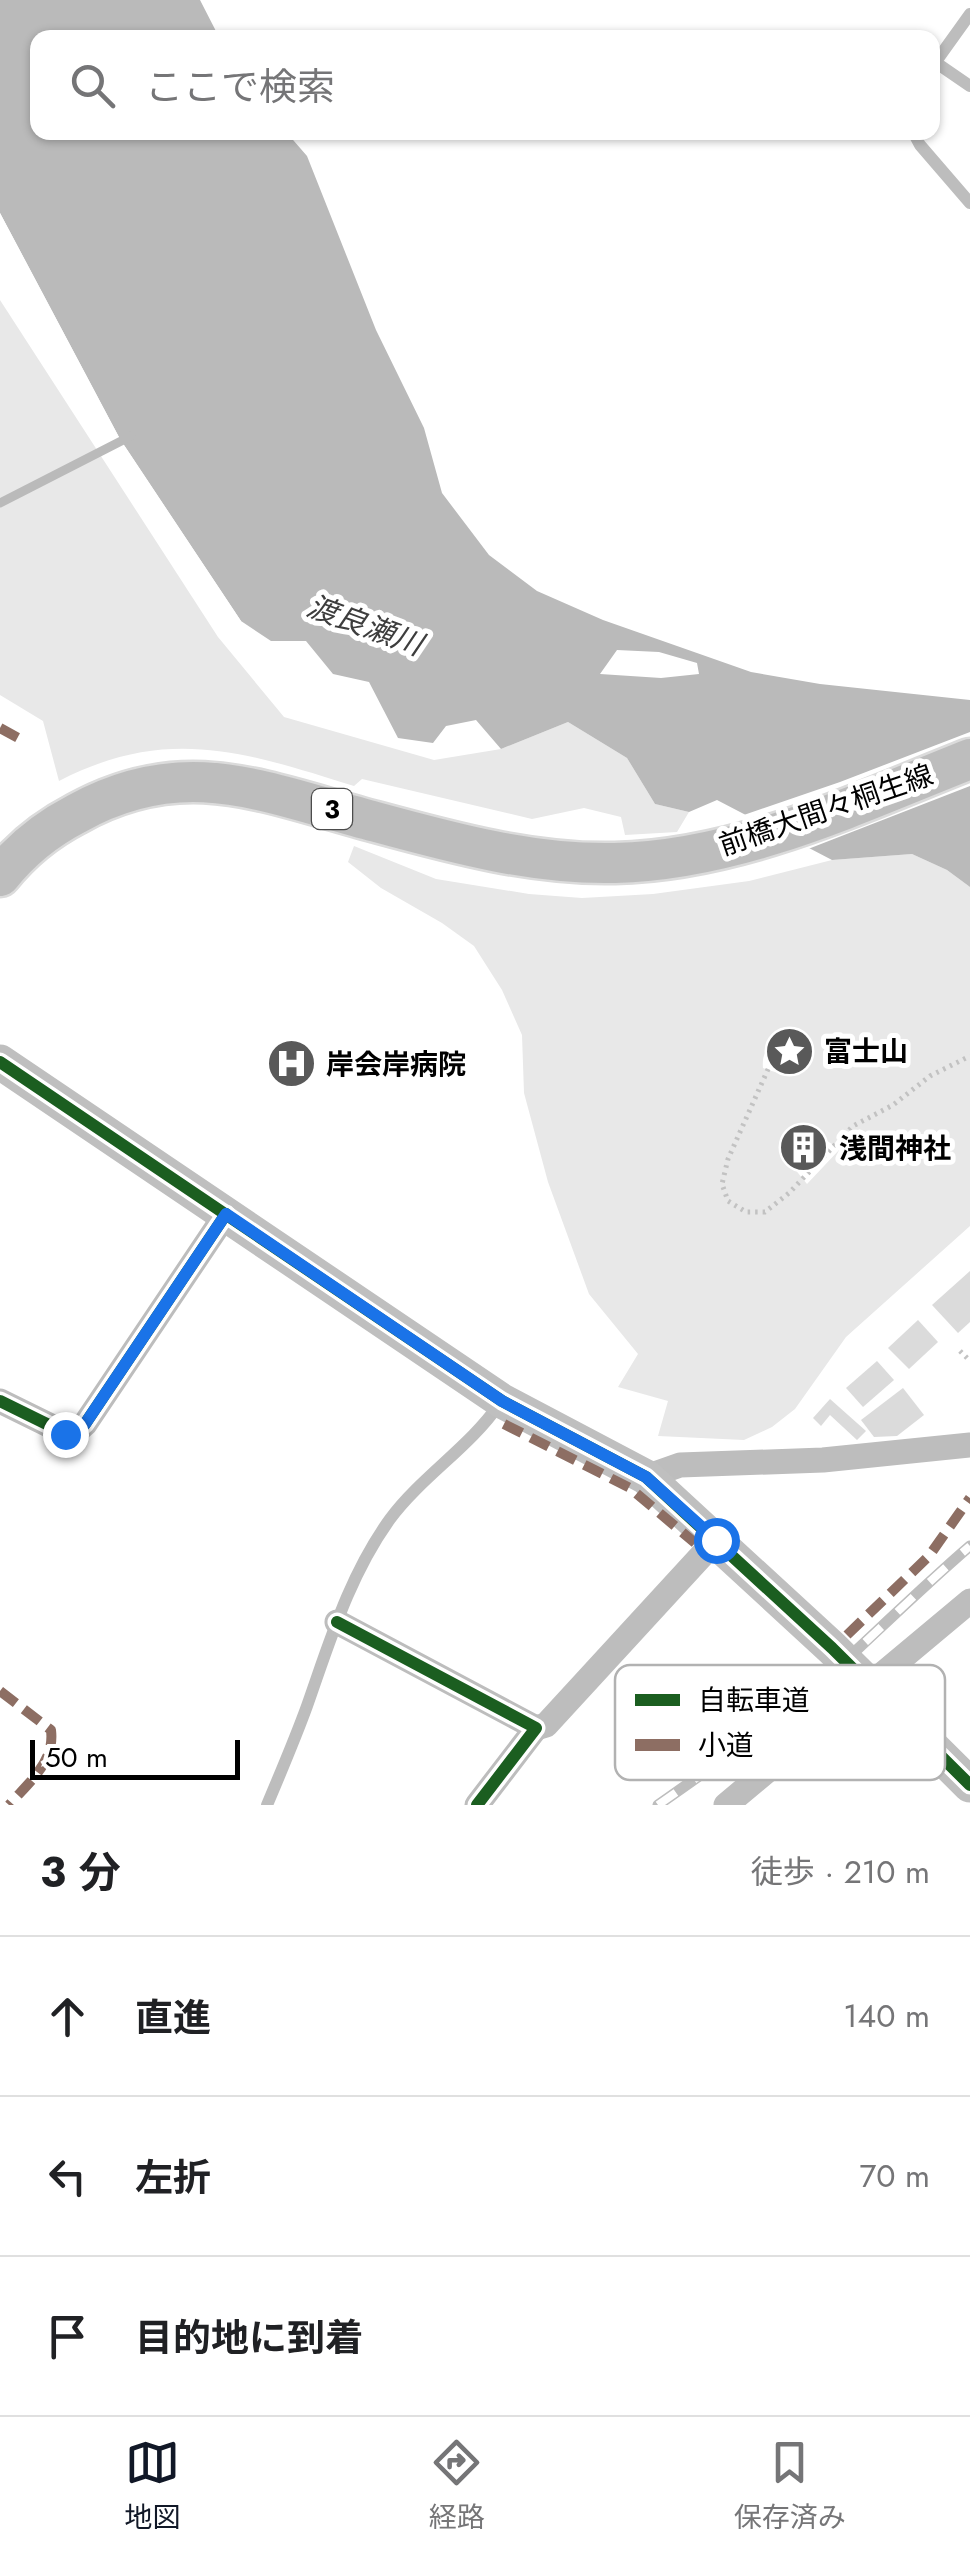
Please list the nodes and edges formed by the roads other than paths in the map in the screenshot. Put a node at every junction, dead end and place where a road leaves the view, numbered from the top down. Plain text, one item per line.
1 (970, 14) edge
2 (940, 56) edge
3 (940, 68) edge
4 (970, 86) edge
5 (917, 140) edge
6 (970, 203) edge
7 (970, 759) edge
8 (0, 876) edge
9 (0, 1063) edge
10 (226, 1214) junction
11 (0, 1400) edge
12 (502, 1401) junction
13 (970, 1445) edge
14 (646, 1477) junction
15 (716, 1540) junction
16 (966, 1611) edge
17 (337, 1622) junction
18 (849, 1665) edge
19 (896, 1665) edge
20 (536, 1728) junction
21 (945, 1761) edge
22 (756, 1780) edge
23 (970, 1785) edge
24 (267, 1805) edge
25 (477, 1805) edge
26 (726, 1805) edge

1 - 2 lane
3 - 4 lane
5 - 6 lane
7 - 8 main road, 前橋大間々桐生線 / 3
9 - 10 street
10 - 11 street
10 - 12 street
12 - 14 street
12 - 17 lane
13 - 14 street
14 - 15 street
15 - 18 street
15 - 20 street
16 - 19 street
17 - 20 street
17 - 24 lane
20 - 25 street
21 - 23 street
22 - 26 street

